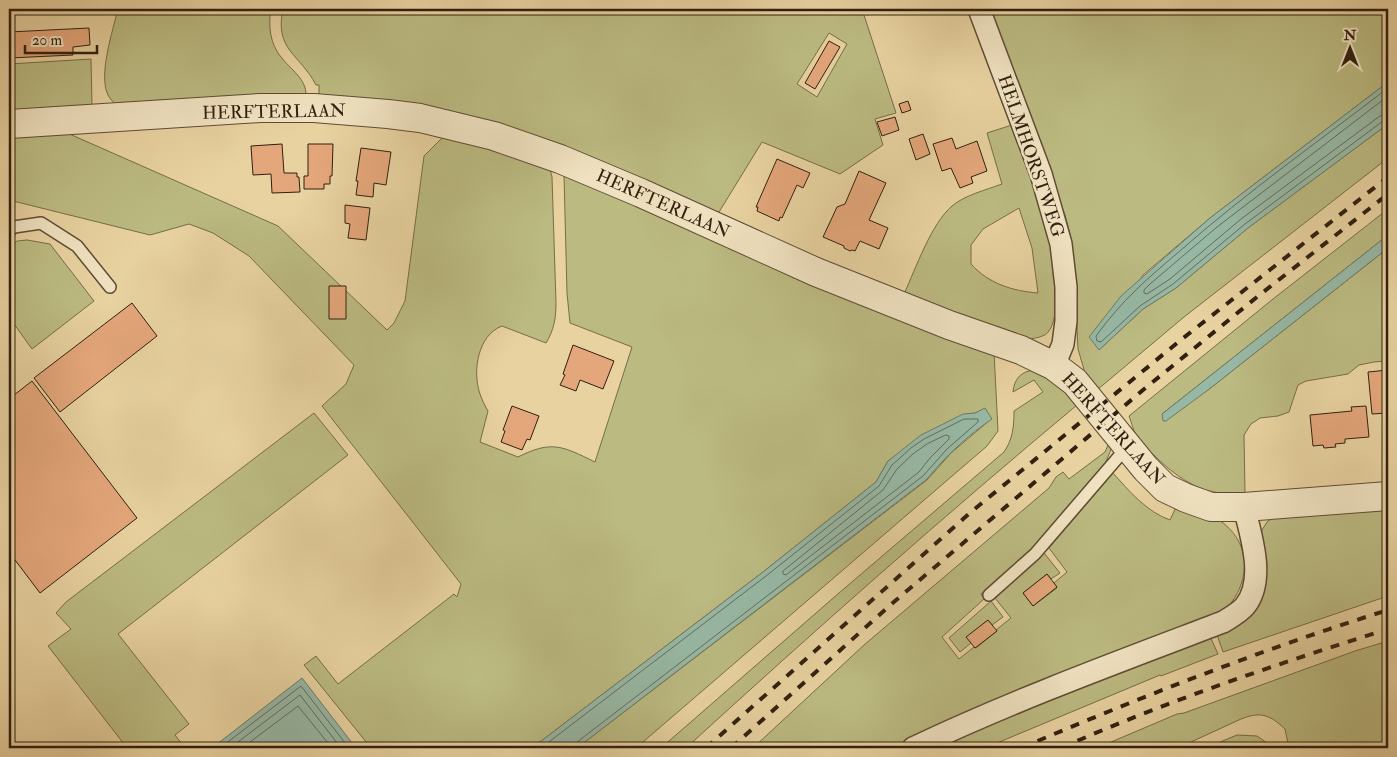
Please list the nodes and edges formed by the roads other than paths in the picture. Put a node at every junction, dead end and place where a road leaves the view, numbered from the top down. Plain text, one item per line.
1 (978, 9) edge
2 (9, 124) edge
3 (9, 231) edge
4 (110, 287) dead end
5 (1054, 366) junction
6 (1127, 447) junction
7 (1388, 496) edge
8 (1244, 507) junction
9 (989, 595) dead end
10 (913, 748) edge

1 - 5 street, HELMHORSTWEG
2 - 5 street, HERFTERLAAN
3 - 4 lane
5 - 6 street, HERFTERLAAN
6 - 8 street, HERFTERLAAN
6 - 9 lane
7 - 8 street, HERFTERLAAN
8 - 10 street

